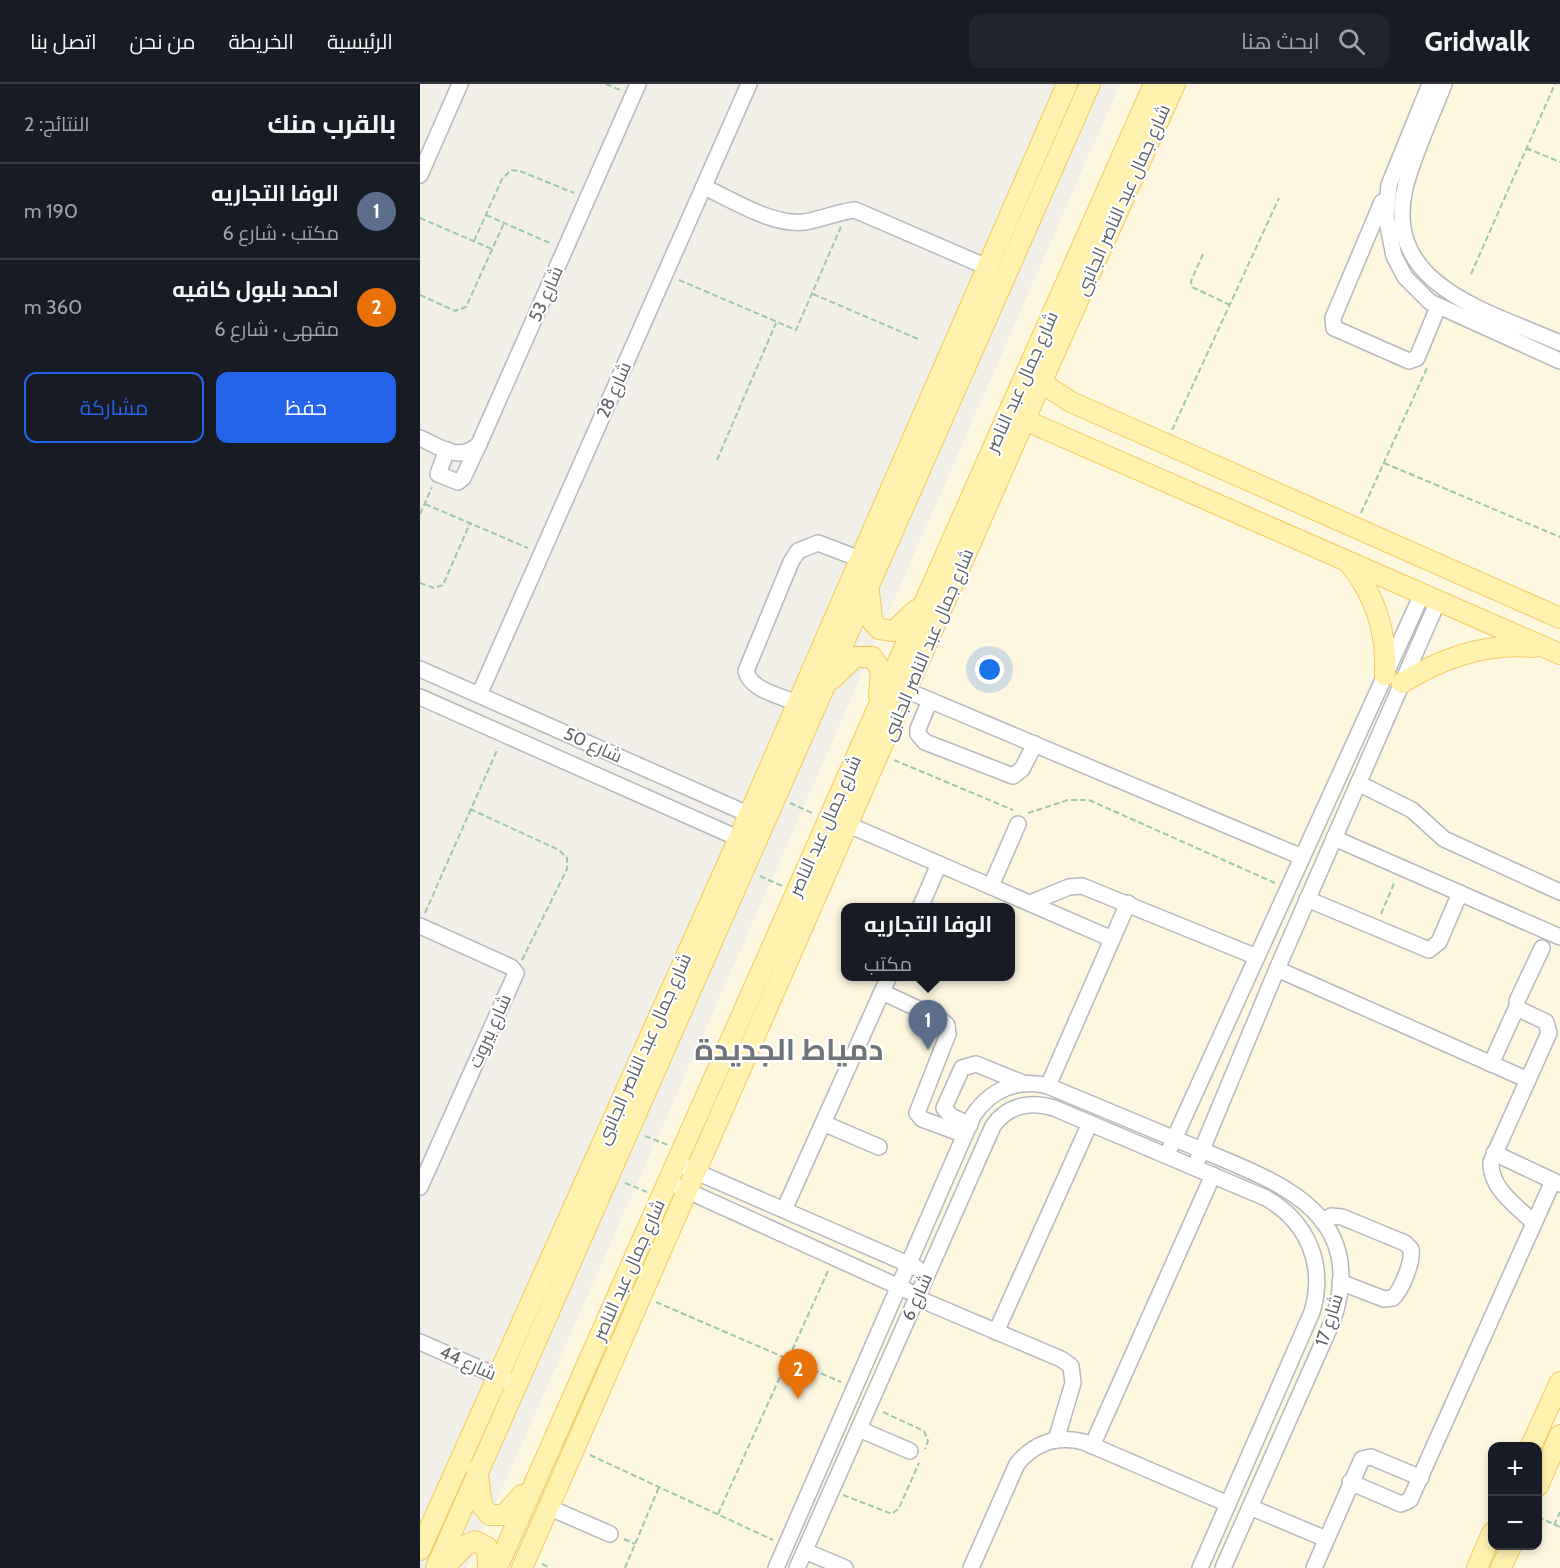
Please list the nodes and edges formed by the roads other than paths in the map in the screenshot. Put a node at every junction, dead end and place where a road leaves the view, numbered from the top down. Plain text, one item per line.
1 (460, 84) edge
2 (638, 84) edge
3 (749, 84) edge
4 (1067, 84) edge
5 (1090, 84) edge
6 (1154, 84) edge
7 (1175, 84) edge
8 (1430, 84) edge
9 (1444, 84) edge
10 (1130, 137) junction
11 (1149, 145) junction
12 (420, 176) edge
13 (1389, 185) junction
14 (704, 187) junction
15 (987, 267) junction
16 (1438, 307) junction
17 (1560, 343) edge
18 (1560, 361) edge
19 (942, 369) junction
20 (961, 377) junction
21 (1034, 378) junction
22 (1017, 416) junction
23 (420, 438) edge
24 (479, 444) junction
25 (447, 450) junction
26 (860, 559) junction
27 (1346, 560) junction
28 (869, 585) junction
29 (927, 597) junction
30 (1430, 597) junction
31 (1560, 618) edge
32 (1553, 651) edge
33 (420, 669) edge
34 (1394, 679) junction
35 (826, 686) junction
36 (908, 691) junction
37 (479, 695) junction
38 (420, 697) edge
39 (930, 700) junction
40 (797, 703) junction
41 (877, 709) junction
42 (1035, 744) junction
43 (1358, 783) junction
44 (1019, 816) road end
45 (757, 818) junction
46 (849, 825) junction
47 (1334, 838) junction
48 (747, 842) junction
49 (1302, 857) junction
50 (811, 859) junction
51 (939, 864) junction
52 (831, 866) junction
53 (991, 886) junction
54 (1560, 892) edge
55 (1460, 893) junction
56 (1307, 899) junction
57 (922, 903) edge
58 (1030, 903) junction
59 (1128, 903) junction
60 (422, 920) edge
61 (1560, 937) edge
62 (1112, 939) junction
63 (1542, 948) dead end
64 (1257, 957) junction
65 (1277, 969) junction
66 (887, 981) edge
67 (882, 992) junction
68 (1517, 1010) junction
69 (1491, 1064) junction
70 (1528, 1080) junction
71 (1023, 1083) junction
72 (1048, 1086) junction
73 (823, 1123) junction
74 (1090, 1123) junction
75 (968, 1130) junction
76 (1174, 1139) junction
77 (879, 1147) dead end
78 (1202, 1151) junction
79 (1494, 1154) junction
80 (1167, 1155) junction
81 (679, 1157) junction
82 (1195, 1167) junction
83 (695, 1171) junction
84 (1213, 1175) junction
85 (1557, 1182) edge
86 (420, 1187) edge
87 (664, 1190) junction
88 (687, 1190) junction
89 (784, 1210) junction
90 (1322, 1221) junction
91 (1534, 1223) junction
92 (887, 1255) junction
93 (909, 1264) junction
94 (928, 1273) junction
95 (877, 1276) junction
96 (1340, 1282) junction
97 (899, 1286) junction
98 (918, 1297) junction
99 (996, 1332) junction
100 (420, 1342) edge
101 (506, 1380) junction
102 (1560, 1382) edge
103 (859, 1429) junction
104 (1560, 1435) edge
105 (1056, 1440) junction
106 (1533, 1442) edge
107 (1092, 1446) junction
108 (910, 1451) dead end
109 (477, 1470) junction
110 (539, 1472) junction
111 (1542, 1477) edge
112 (1420, 1478) junction
113 (1350, 1482) junction
114 (1228, 1504) junction
115 (1250, 1506) junction
116 (548, 1507) junction
117 (610, 1534) dead end
118 (1326, 1539) junction
119 (1488, 1542) edge
120 (420, 1550) edge
121 (1509, 1550) edge
122 (805, 1551) junction
123 (436, 1568) edge
124 (442, 1568) edge
125 (488, 1568) edge
126 (497, 1568) edge
127 (522, 1568) edge
128 (776, 1568) edge
129 (798, 1568) edge
130 (845, 1568) edge
131 (971, 1568) edge
132 (1200, 1568) edge
133 (1223, 1568) edge
134 (1314, 1568) edge
135 (1477, 1568) edge
136 (1501, 1568) edge

1 - 12 street
2 - 24 street, شارع 53
3 - 14 street, شارع 28
4 - 15 main road, شارع جمال عبد الناصر الجانبى
5 - 20 main road
6 - 10 main road, شارع جمال عبد الناصر
7 - 11 main road, شارع جمال عبد الناصر الجانبى
8 - 13 street
9 - 17 street
10 - 11 main road
10 - 21 main road, شارع جمال عبد الناصر
11 - 21 main road, شارع جمال عبد الناصر الجانبى
13 - 16 street
13 - 16 street
14 - 15 street
14 - 37 street, شارع 28
15 - 19 main road, شارع جمال عبد الناصر الجانبى
16 - 18 street
19 - 20 main road
19 - 26 main road, شارع جمال عبد الناصر الجانبى
20 - 28 main road
21 - 22 main road, شارع جمال عبد الناصر الجانبى
21 - 31 main road
22 - 27 main road
22 - 29 main road, شارع جمال عبد الناصر
22 - 36 main road, شارع جمال عبد الناصر الجانبى
23 - 25 street
24 - 25 street
24 - 25 street, شارع 53
26 - 40 main road, شارع جمال عبد الناصر الجانبى
26 - 40 street
27 - 30 main road
27 - 34 main road
28 - 29 main road
28 - 35 main road
29 - 41 main road, شارع جمال عبد الناصر
30 - 32 main road
30 - 34 street
32 - 34 main road
33 - 37 street, شارع 50
34 - 43 street
34 - 49 street
35 - 41 main road
35 - 45 main road
36 - 39 street
36 - 46 main road, شارع جمال عبد الناصر الجانبى
37 - 45 street, شارع 50
38 - 48 street, شارع 50
39 - 42 street
39 - 42 street
40 - 45 main road, شارع جمال عبد الناصر الجانبى
41 - 50 main road, شارع جمال عبد الناصر
42 - 49 street
43 - 47 street
43 - 54 street
44 - 53 street
45 - 48 main road, شارع جمال عبد الناصر الجانبى
46 - 51 street
46 - 52 main road, شارع جمال عبد الناصر الجانبى
47 - 55 street
47 - 56 street
48 - 101 main road, شارع جمال عبد الناصر الجانبى
48 - 101 main road
49 - 64 street
50 - 52 main road
50 - 81 main road, شارع جمال عبد الناصر
51 - 53 street
51 - 57 street
52 - 83 main road, شارع جمال عبد الناصر الجانبى
53 - 58 street
55 - 56 street
55 - 61 street
56 - 65 street
58 - 59 street
58 - 62 street
59 - 62 street
59 - 64 street
60 - 86 street, شارع بيروت
62 - 72 street
63 - 68 street
64 - 76 street
65 - 69 street
65 - 78 street
66 - 67 street
67 - 73 street
67 - 75 street
68 - 69 street
68 - 70 street
69 - 70 street
70 - 79 street
71 - 72 street, شارع 6
71 - 75 street, شارع 6
71 - 75 street
72 - 76 street, شارع 17
73 - 77 street
73 - 89 street
74 - 80 street, شارع 17
74 - 94 street, شارع 6
74 - 99 street
75 - 93 street, شارع 6
76 - 78 street, شارع 17
76 - 80 street
78 - 82 street
78 - 90 street, شارع 17
79 - 85 street
79 - 91 street
80 - 82 street, شارع 17
81 - 83 street
81 - 87 main road, شارع جمال عبد الناصر
82 - 84 street, شارع 17
83 - 88 main road, شارع جمال عبد الناصر الجانبى
83 - 89 street
84 - 107 street
84 - 114 street, شارع 17
85 - 91 street
87 - 88 street
87 - 110 main road, شارع جمال عبد الناصر
88 - 95 street
88 - 116 main road, شارع جمال عبد الناصر الجانبى
89 - 92 street
90 - 96 street, شارع 17
90 - 96 street
91 - 112 street
92 - 93 street
92 - 95 street
93 - 94 street
93 - 97 street, شارع 6
94 - 98 street, شارع 6
95 - 97 street
96 - 115 street, شارع 17
97 - 98 street
97 - 128 street, شارع 6
98 - 99 street
98 - 103 street, شارع 6
99 - 105 street
100 - 101 street, شارع 44
101 - 109 main road
101 - 120 main road, شارع جمال عبد الناصر الجانبى
102 - 106 main road
103 - 108 street
103 - 122 street, شارع 6
104 - 111 main road
105 - 107 street
105 - 131 street
107 - 114 street
109 - 110 main road
109 - 123 main road
110 - 126 main road, شارع جمال عبد الناصر
112 - 113 street
112 - 113 street
113 - 118 street
114 - 132 street, شارع 17
115 - 118 street
115 - 133 street, شارع 17
116 - 117 street
116 - 127 main road, شارع جمال عبد الناصر الجانبى
118 - 134 street
119 - 135 main road
121 - 136 main road
122 - 129 street, شارع 6
122 - 130 street
124 - 125 main road

